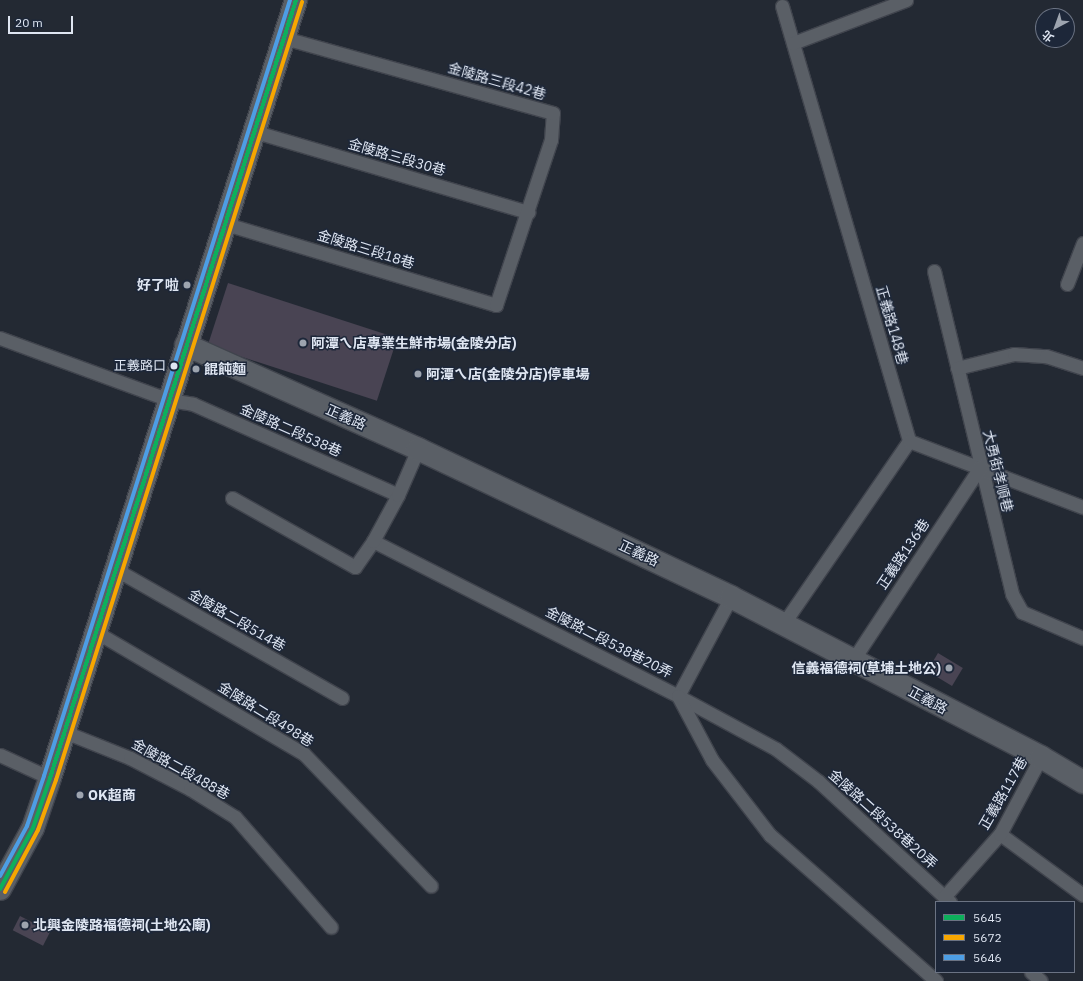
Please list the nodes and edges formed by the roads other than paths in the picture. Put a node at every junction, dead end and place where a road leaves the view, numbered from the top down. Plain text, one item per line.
1 (296, 0) edge
2 (906, 0) edge
3 (782, 6) dead end
4 (285, 38) junction
5 (793, 43) junction
6 (256, 132) junction
7 (528, 212) junction
8 (226, 224) junction
9 (1083, 243) edge
10 (934, 271) dead end
11 (1067, 284) dead end
12 (496, 305) joint
13 (0, 338) edge
14 (186, 345) junction
15 (957, 368) junction
16 (1083, 368) edge
17 (169, 400) junction
18 (909, 441) junction
19 (418, 449) junction
20 (981, 466) junction
21 (398, 495) junction
22 (232, 498) dead end
23 (1083, 507) edge
24 (373, 541) junction
25 (115, 569) junction
26 (731, 597) junction
27 (784, 623) junction
28 (96, 632) junction
29 (1083, 638) edge
30 (853, 660) junction
31 (678, 696) junction
32 (342, 698) dead end
33 (65, 732) junction
34 (0, 755) edge
35 (1041, 757) junction
36 (50, 778) junction
37 (1083, 782) edge
38 (1000, 834) junction
39 (431, 886) dead end
40 (0, 889) edge
41 (1083, 895) edge
42 (947, 900) edge
43 (331, 927) dead end
44 (1032, 973) edge
45 (936, 981) edge
46 (1041, 981) edge

1 - 4 street
2 - 5 lane
3 - 5 lane, 正義路148巷
4 - 6 street
4 - 7 lane, 金陵路三段42巷
5 - 18 lane, 正義路148巷
6 - 7 lane, 金陵路三段30巷
6 - 8 street
7 - 12 lane, 金陵路三段42巷
8 - 12 lane, 金陵路三段18巷
8 - 14 street
9 - 11 lane
10 - 15 lane, 大勇街孝順巷
13 - 17 lane, 金陵路二段538巷
14 - 17 street
14 - 19 street, 正義路
15 - 16 lane
15 - 20 lane, 大勇街孝順巷
17 - 21 lane, 金陵路二段538巷
17 - 25 street
18 - 20 lane
18 - 27 lane
19 - 21 lane
19 - 26 street, 正義路
20 - 23 lane
20 - 29 lane, 大勇街孝順巷
20 - 30 lane, 正義路136巷
21 - 24 lane
22 - 24 lane
24 - 31 lane, 金陵路二段538巷20弄
25 - 28 street
25 - 32 lane, 金陵路二段514巷
26 - 27 street, 正義路
26 - 31 lane
27 - 30 street, 正義路
28 - 33 street
28 - 39 lane, 金陵路二段498巷
30 - 35 street, 正義路
31 - 42 lane, 金陵路二段538巷20弄
31 - 45 lane
33 - 36 street
33 - 43 lane, 金陵路二段488巷
34 - 36 lane
35 - 37 street, 正義路
35 - 38 lane, 正義路117巷
36 - 40 street
38 - 41 lane
38 - 42 lane, 正義路117巷
44 - 46 lane

